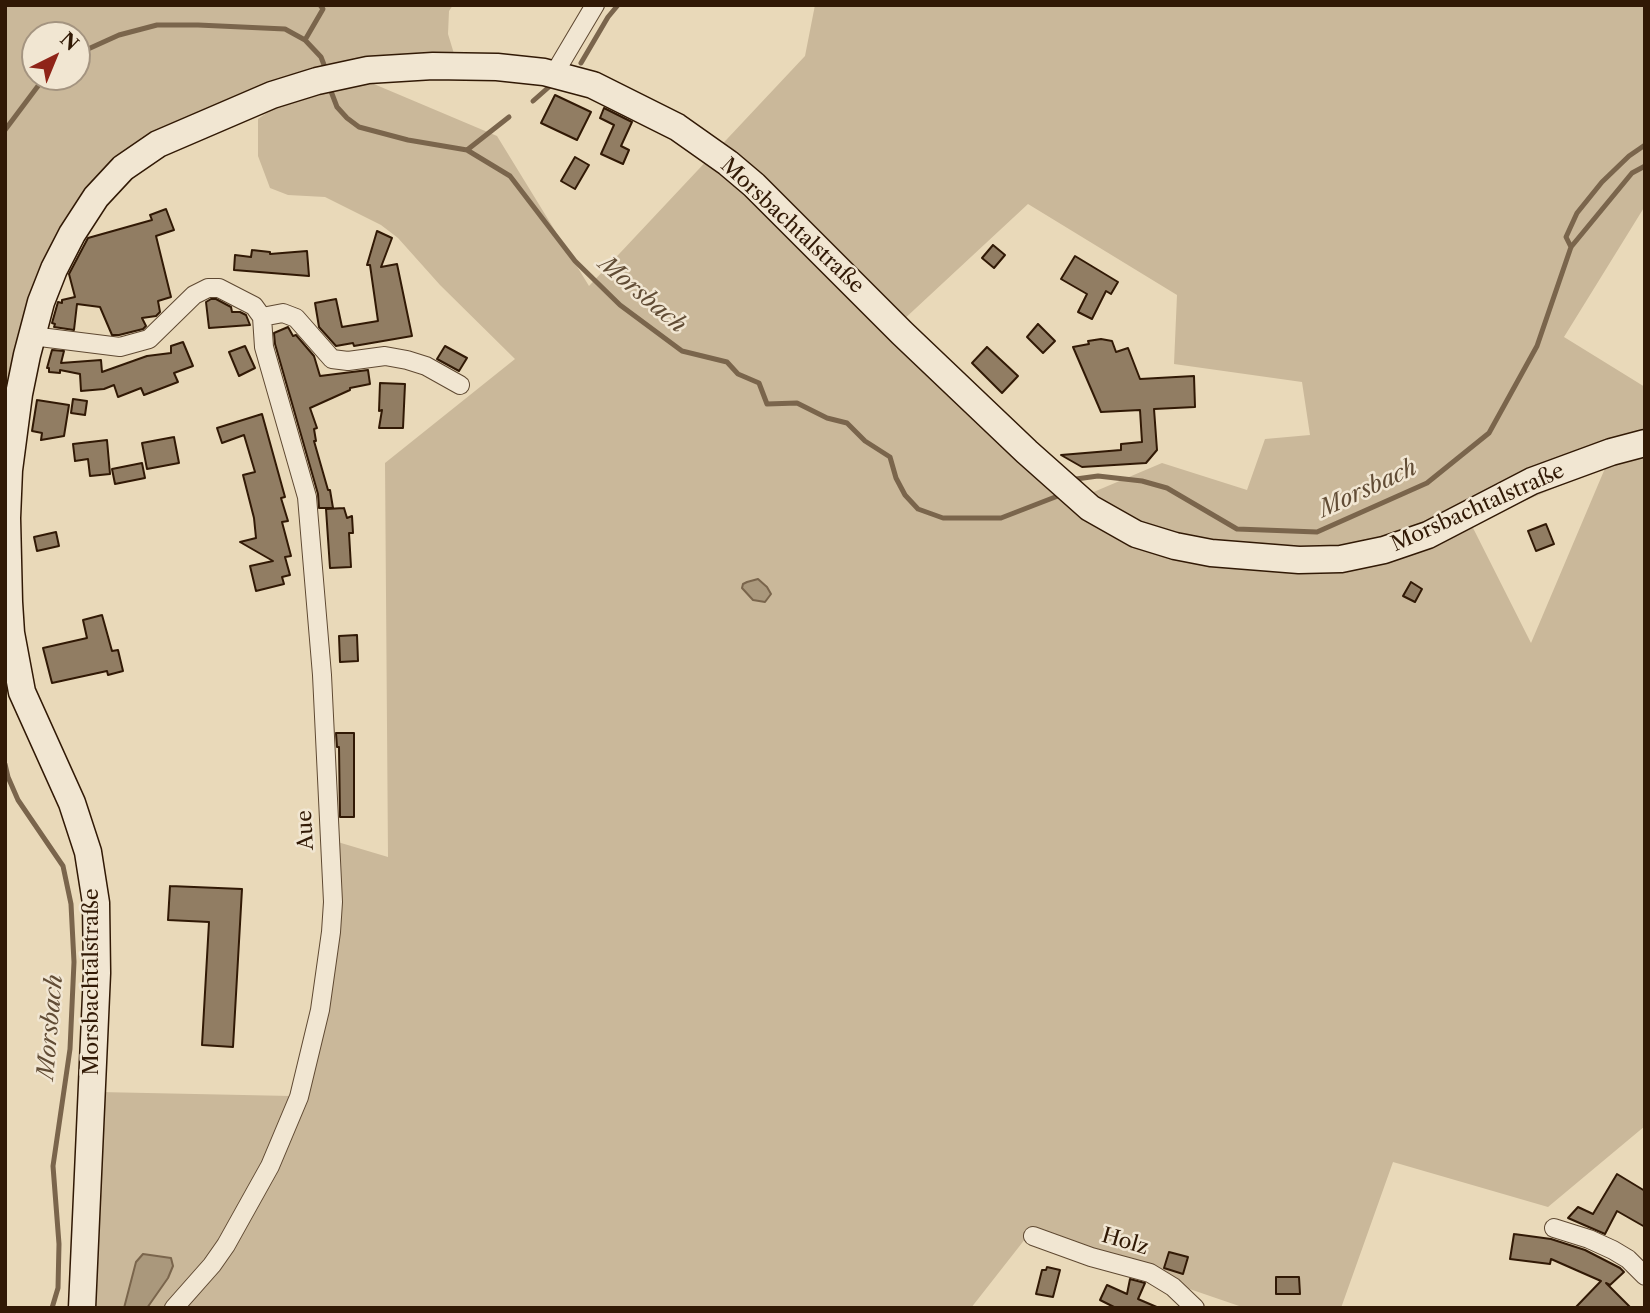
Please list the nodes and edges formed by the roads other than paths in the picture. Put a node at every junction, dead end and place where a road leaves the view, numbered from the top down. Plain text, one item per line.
1 (595, 5) edge
2 (554, 74) junction
3 (262, 317) junction
4 (32, 336) junction
5 (460, 386) dead end
6 (1645, 443) edge
7 (1554, 1228) dead end
8 (1033, 1236) dead end
9 (1645, 1276) edge
10 (82, 1308) edge
11 (174, 1308) edge
12 (1195, 1308) edge

1 - 2 street
2 - 4 main road, Morsbachtalstraße
2 - 6 main road, Morsbachtalstraße
3 - 4 street
3 - 5 street
3 - 11 street, Aue
4 - 10 main road, Morsbachtalstraße
7 - 9 street
8 - 12 street, Holz

